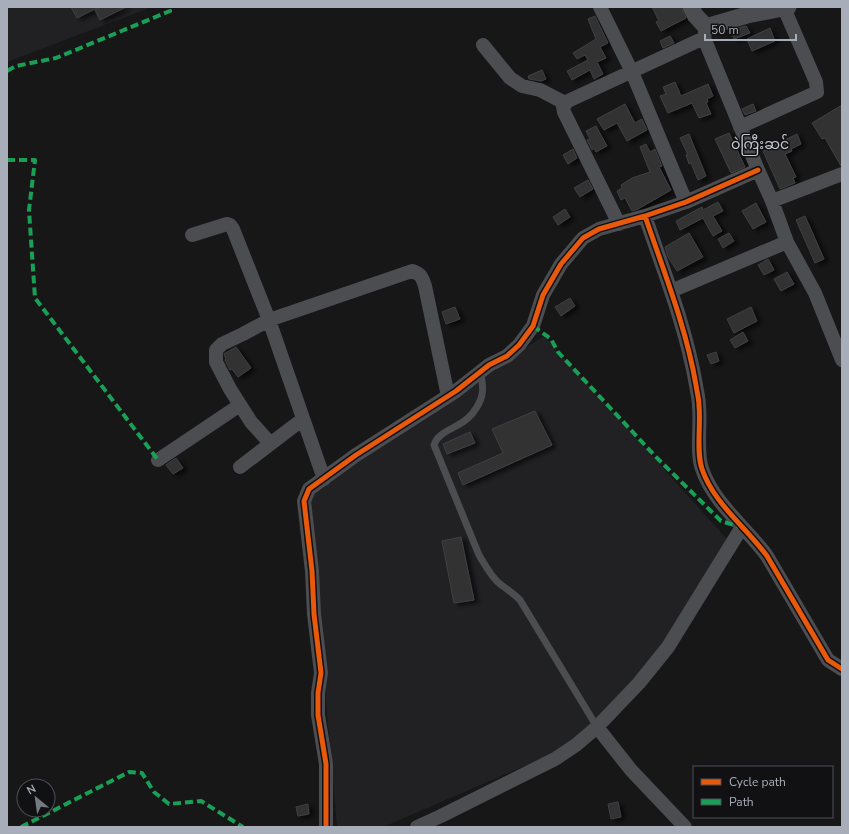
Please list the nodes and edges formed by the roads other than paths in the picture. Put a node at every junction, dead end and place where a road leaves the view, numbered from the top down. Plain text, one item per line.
1 (600, 7) edge
2 (691, 7) edge
3 (786, 7) edge
4 (705, 32) junction
5 (483, 45) dead end
6 (632, 72) junction
7 (565, 103) junction
8 (740, 126) junction
9 (758, 170) junction
10 (842, 174) edge
11 (772, 201) junction
12 (686, 202) junction
13 (646, 216) junction
14 (619, 224) junction
15 (192, 235) dead end
16 (787, 242) junction
17 (671, 291) junction
18 (269, 320) junction
19 (842, 360) edge
20 (481, 372) junction
21 (448, 396) junction
22 (240, 405) junction
23 (303, 419) junction
24 (270, 443) junction
25 (158, 460) dead end
26 (240, 467) dead end
27 (324, 478) junction
28 (742, 527) junction
29 (842, 669) edge
30 (597, 727) junction
31 (326, 827) edge
32 (417, 827) edge
33 (685, 827) edge

1 - 6 street
2 - 4 street
3 - 4 street
3 - 8 street
4 - 6 street
4 - 8 street
5 - 7 street
6 - 7 street
6 - 12 street
7 - 14 street
8 - 9 street
9 - 11 street
9 - 12 street
10 - 11 street
11 - 16 street
12 - 13 street
13 - 14 street
13 - 17 street
14 - 20 street
15 - 18 street
16 - 17 street
16 - 19 street
17 - 28 street
18 - 21 street
18 - 22 street
18 - 23 street
20 - 21 street
20 - 30 lane
21 - 27 street
22 - 24 street
22 - 25 street
23 - 24 street
23 - 27 street
24 - 26 street
27 - 31 street
28 - 29 street
28 - 30 street
30 - 32 street
30 - 33 street

